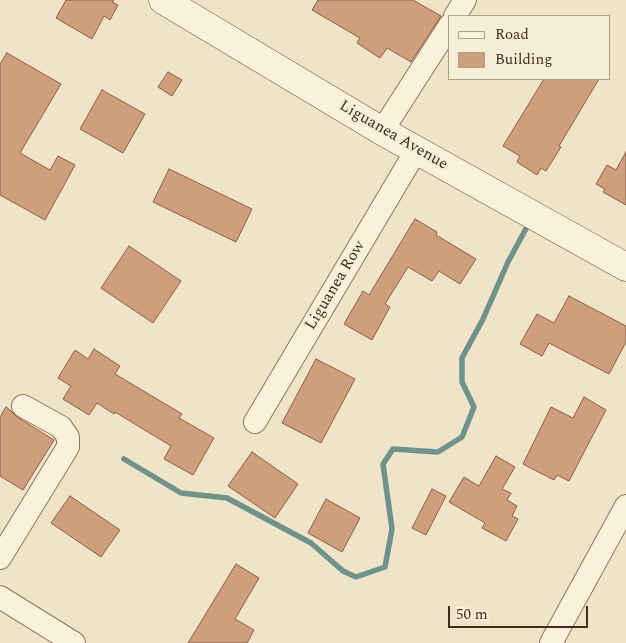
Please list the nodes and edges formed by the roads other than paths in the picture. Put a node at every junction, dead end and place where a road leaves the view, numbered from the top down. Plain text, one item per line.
1 (163, 0) edge
2 (465, 0) edge
3 (456, 15) edge
4 (448, 28) edge
5 (382, 131) junction
6 (417, 149) junction
7 (626, 267) edge
8 (23, 406) dead end
9 (255, 422) dead end
10 (626, 506) edge
11 (0, 558) edge
12 (0, 597) edge
13 (74, 643) edge
14 (551, 643) edge

1 - 5 main road, Liguanea Avenue
2 - 3 street
4 - 5 street
5 - 6 main road, Liguanea Avenue
6 - 7 main road, Liguanea Avenue
6 - 9 street, Liguanea Row
8 - 11 street
10 - 14 street
12 - 13 street

